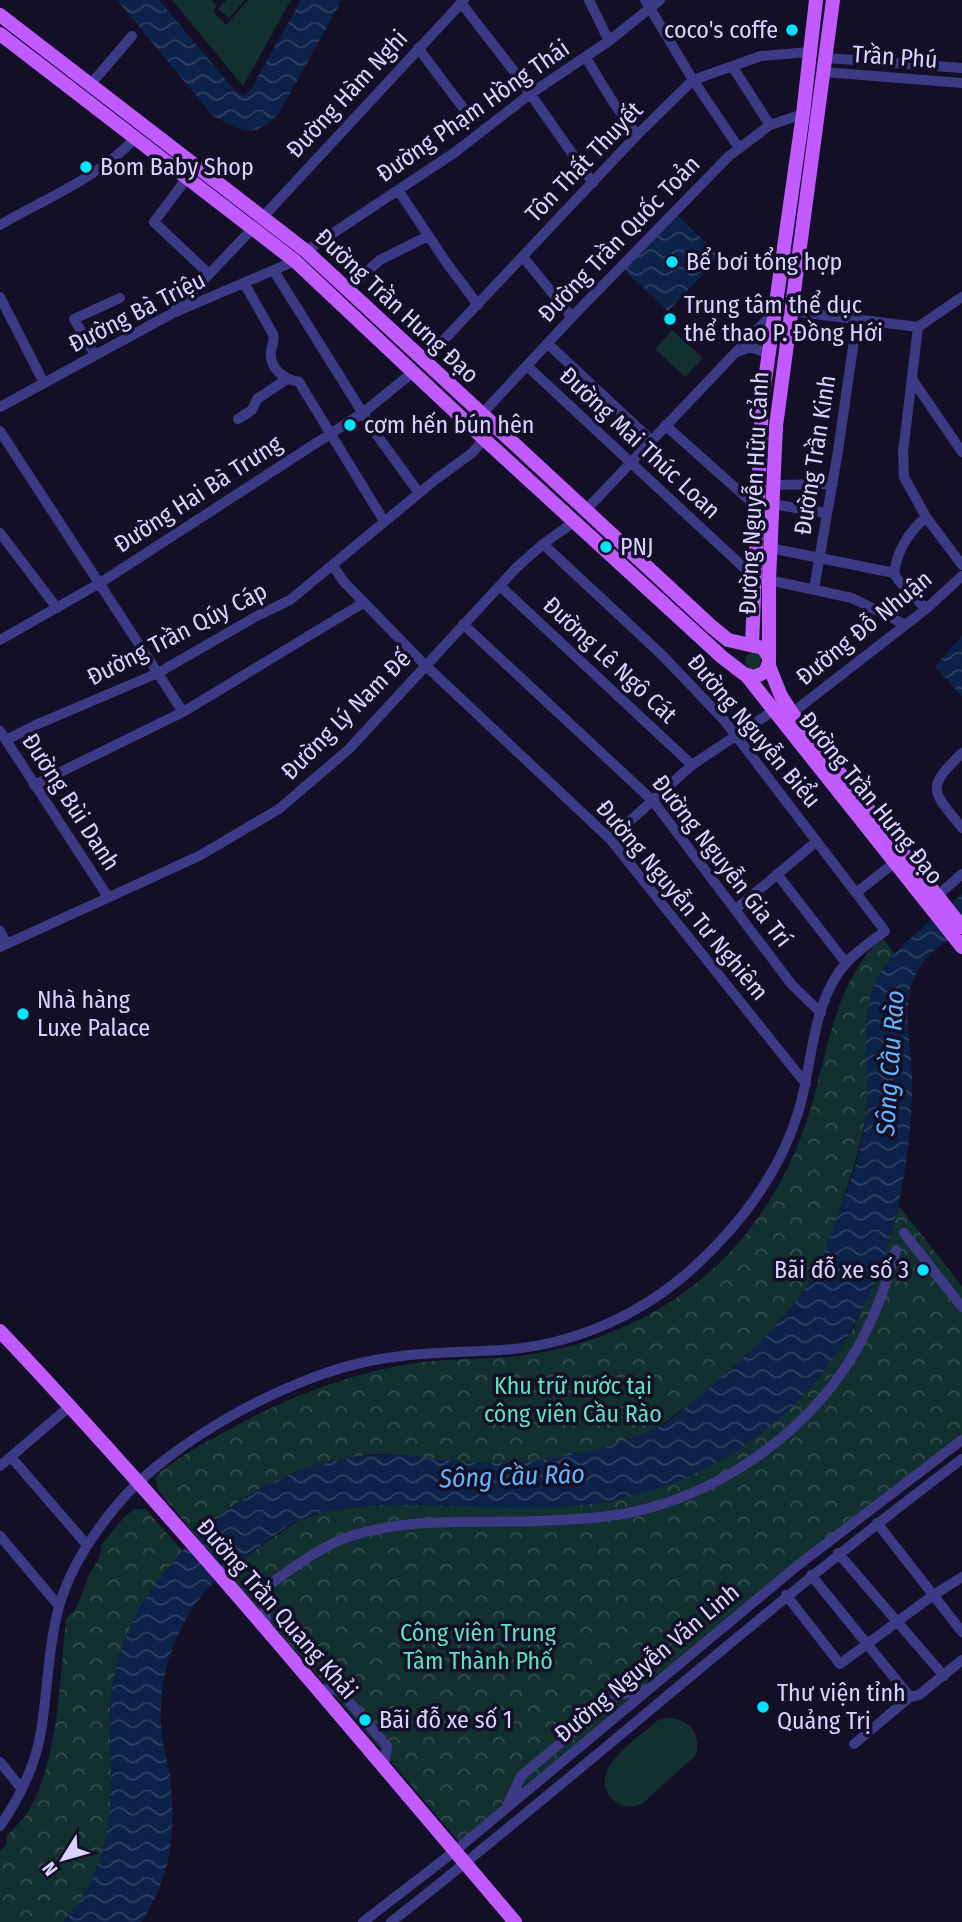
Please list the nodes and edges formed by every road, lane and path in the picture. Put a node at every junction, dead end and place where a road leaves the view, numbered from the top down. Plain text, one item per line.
1 (589, 0) edge
2 (660, 0) edge
3 (816, 0) edge
4 (833, 0) edge
5 (462, 1) edge
6 (647, 4) edge
7 (0, 15) edge
8 (0, 34) edge
9 (132, 36) dead end
10 (609, 41) junction
11 (418, 48) junction
12 (809, 52) junction
13 (586, 58) junction
14 (825, 61) junction
15 (732, 66) junction
16 (962, 68) edge
17 (693, 80) junction
18 (962, 83) edge
19 (84, 89) junction
20 (530, 94) junction
21 (803, 114) junction
22 (470, 117) dead end
23 (770, 125) junction
24 (637, 135) junction
25 (135, 138) junction
26 (739, 148) junction
27 (187, 178) junction
28 (593, 183) junction
29 (398, 190) junction
30 (258, 223) junction
31 (0, 225) edge
32 (428, 236) junction
33 (300, 256) junction
34 (523, 257) junction
35 (274, 271) junction
36 (209, 274) junction
37 (244, 284) junction
38 (346, 290) junction
39 (0, 297) edge
40 (962, 297) edge
41 (120, 298) dead end
42 (478, 305) junction
43 (791, 311) junction
44 (774, 312) junction
45 (172, 314) junction
46 (572, 317) junction
47 (857, 318) junction
48 (918, 327) junction
49 (548, 344) junction
50 (768, 353) junction
51 (95, 355) junction
52 (732, 355) junction
53 (785, 358) junction
54 (424, 362) junction
55 (527, 366) junction
56 (412, 373) junction
57 (287, 379) junction
58 (912, 379) junction
59 (44, 383) junction
60 (0, 407) edge
61 (364, 412) junction
62 (481, 415) junction
63 (238, 419) dead end
64 (665, 425) junction
65 (0, 431) edge
66 (331, 433) junction
67 (484, 439) junction
68 (652, 441) junction
69 (962, 452) edge
70 (630, 464) junction
71 (832, 484) junction
72 (772, 485) junction
73 (419, 493) junction
74 (764, 505) junction
75 (827, 513) junction
76 (580, 517) junction
77 (926, 517) junction
78 (384, 521) junction
79 (0, 533) edge
80 (543, 544) junction
81 (770, 548) junction
82 (819, 558) junction
83 (962, 565) edge
84 (333, 566) junction
85 (894, 573) junction
86 (962, 576) edge
87 (762, 579) junction
88 (100, 583) junction
89 (500, 586) junction
90 (814, 589) junction
91 (363, 603) junction
92 (57, 608) junction
93 (926, 608) junction
94 (463, 624) junction
95 (904, 624) junction
96 (0, 640) edge
97 (750, 646) junction
98 (769, 661) junction
99 (425, 666) junction
100 (158, 673) junction
101 (744, 673) junction
102 (183, 712) junction
103 (773, 712) junction
104 (792, 713) junction
105 (736, 735) junction
106 (3, 736) edge
107 (962, 753) edge
108 (692, 765) junction
109 (34, 785) junction
110 (653, 801) junction
111 (962, 828) edge
112 (610, 839) junction
113 (817, 841) junction
114 (894, 863) junction
115 (777, 874) junction
116 (962, 874) edge
117 (856, 892) junction
118 (108, 897) junction
119 (938, 903) junction
120 (736, 909) junction
121 (0, 931) edge
122 (959, 937) edge
123 (4, 946) edge
124 (846, 963) junction
125 (821, 1013) junction
126 (806, 1084) junction
127 (904, 1233) dead end
128 (896, 1250) dead end
129 (962, 1307) edge
130 (0, 1331) edge
131 (71, 1406) junction
132 (962, 1440) edge
133 (11, 1457) junction
134 (962, 1459) edge
135 (0, 1466) edge
136 (137, 1483) junction
137 (877, 1523) junction
138 (0, 1535) edge
139 (87, 1545) junction
140 (11, 1549) junction
141 (838, 1553) junction
142 (0, 1557) edge
143 (811, 1575) junction
144 (962, 1577) edge
145 (786, 1595) junction
146 (932, 1596) junction
147 (59, 1606) junction
148 (898, 1621) junction
149 (267, 1630) junction
150 (962, 1632) edge
151 (867, 1644) junction
152 (962, 1660) edge
153 (944, 1676) junction
154 (911, 1697) junction
155 (854, 1744) dead end
156 (0, 1762) edge
157 (21, 1788) junction
158 (0, 1826) edge
159 (455, 1851) junction
160 (465, 1863) junction
161 (363, 1922) edge
162 (391, 1922) edge
163 (515, 1922) edge

1 - 10 street
2 - 6 street, Đường Phạm Hồng Thái
3 - 12 main road, Đường Nguyễn Hữu Cảnh
4 - 14 main road, Đường Nguyễn Hữu Cảnh
5 - 11 street, Đường Hàm Nghi
5 - 20 street
6 - 10 street, Đường Phạm Hồng Thái
6 - 17 street
7 - 19 main road, Đường Trần Hưng Đạo
8 - 19 main road, Đường Trần Hưng Đạo
9 - 19 street
10 - 13 street, Đường Phạm Hồng Thái
11 - 22 street
11 - 30 street, Đường Hàm Nghi
12 - 14 main road
12 - 15 street, Tôn Thất Thuyết
12 - 21 main road, Đường Nguyễn Hữu Cảnh
13 - 20 street, Đường Phạm Hồng Thái
13 - 24 street
14 - 16 street, Trần Phú
14 - 18 street, Trần Phú
14 - 43 main road, Đường Nguyễn Hữu Cảnh
15 - 17 street, Tôn Thất Thuyết
15 - 23 street
17 - 24 street, Tôn Thất Thuyết
17 - 26 street
19 - 25 main road, Đường Trần Hưng Đạo
19 - 30 main road, Đường Trần Hưng Đạo
20 - 28 street
20 - 29 street, Đường Phạm Hồng Thái
21 - 23 street, Đường Trần Quốc Toản
21 - 44 main road, Đường Nguyễn Hữu Cảnh
23 - 26 street, Đường Trần Quốc Toản
24 - 28 street, Tôn Thất Thuyết
25 - 27 main road, Đường Trần Hưng Đạo
25 - 31 street
26 - 46 street, Đường Trần Quốc Toản
27 - 30 main road, Đường Trần Hưng Đạo
27 - 36 street
28 - 34 street, Tôn Thất Thuyết
29 - 32 street
29 - 33 street, Đường Phạm Hồng Thái
30 - 33 main road, Đường Trần Hưng Đạo
30 - 36 street, Đường Hàm Nghi
32 - 38 street
32 - 42 street
33 - 35 street, Đường Bà Triệu
33 - 38 main road, Đường Trần Hưng Đạo
33 - 56 main road, Đường Trần Hưng Đạo
34 - 42 street, Tôn Thất Thuyết
34 - 46 street
35 - 37 street, Đường Bà Triệu
35 - 61 street
36 - 45 street, Đường Hàm Nghi
37 - 45 street, Đường Bà Triệu
37 - 57 street
38 - 54 main road, Đường Trần Hưng Đạo
39 - 59 street
40 - 48 street
41 - 51 street
42 - 54 street, Tôn Thất Thuyết
43 - 44 main road
43 - 47 street
43 - 53 main road, Đường Nguyễn Hữu Cảnh
44 - 50 main road, Đường Nguyễn Hữu Cảnh
44 - 52 street, Đường Lý Nam Đế
45 - 51 street, Đường Bà Triệu
46 - 49 street, Đường Trần Quốc Toản
47 - 48 street
47 - 71 street, Đường Trần Kinh
48 - 58 street
49 - 55 street, Đường Trần Quốc Toản
49 - 68 street
50 - 52 street
50 - 53 main road
50 - 74 main road, Đường Nguyễn Hữu Cảnh
51 - 59 street, Đường Bà Triệu
52 - 64 street, Đường Lý Nam Đế
53 - 72 main road, Đường Nguyễn Hữu Cảnh
54 - 56 main road
54 - 62 main road, Đường Trần Hưng Đạo
55 - 62 street, Đường Trần Quốc Toản
55 - 70 street, Đường Mai Thúc Loan
56 - 61 street, Đường Hai Bà Trưng
56 - 67 main road, Đường Trần Hưng Đạo
57 - 63 street
57 - 66 street
58 - 69 street
58 - 77 street
59 - 60 street, Đường Bà Triệu
61 - 66 street, Đường Hai Bà Trưng
61 - 73 street
62 - 76 main road, Đường Trần Hưng Đạo
64 - 68 street, Đường Lý Nam Đế
64 - 74 street
65 - 88 street
66 - 78 street
66 - 88 street, Đường Hai Bà Trưng
67 - 73 street, Đường Trần Qúy Cáp
67 - 76 main road, Đường Trần Hưng Đạo
68 - 70 street, Đường Lý Nam Đế
70 - 76 street, Đường Lý Nam Đế
70 - 87 street, Đường Mai Thúc Loan
71 - 72 street
71 - 75 street, Đường Trần Kinh
72 - 74 main road, Đường Nguyễn Hữu Cảnh
73 - 78 street, Đường Trần Qúy Cáp
74 - 75 street
74 - 81 main road, Đường Nguyễn Hữu Cảnh
74 - 87 main road, Đường Nguyễn Hữu Cảnh
75 - 82 street, Đường Trần Kinh
76 - 80 street, Đường Lý Nam Đế
76 - 97 main road, Đường Trần Hưng Đạo
76 - 101 main road, Đường Trần Hưng Đạo
77 - 83 street
77 - 85 street
78 - 84 street, Đường Trần Qúy Cáp
79 - 92 street
80 - 89 street, Đường Lý Nam Đế
80 - 105 street, Đường Nguyễn Biểu
81 - 82 street
81 - 87 main road, Đường Nguyễn Hữu Cảnh
82 - 85 street, Đường Trần Kinh
82 - 90 street
84 - 91 street, Đường Nguyễn Tư Nghiêm
84 - 100 street, Đường Trần Qúy Cáp
85 - 93 street
86 - 93 street, Đường Đỗ Nhuận
87 - 90 street
87 - 97 main road, Đường Nguyễn Hữu Cảnh
87 - 98 main road, Đường Nguyễn Hữu Cảnh
88 - 92 street, Đường Hai Bà Trưng
88 - 100 street
89 - 94 street, Đường Lý Nam Đế
89 - 108 street, Đường Lê Ngô Cát
90 - 95 street
91 - 99 street, Đường Nguyễn Tư Nghiêm
91 - 102 street
92 - 96 street, Đường Hai Bà Trưng
93 - 95 street, Đường Đỗ Nhuận
94 - 99 street, Đường Lý Nam Đế
94 - 110 street, Đường Nguyễn Gia Trí
95 - 104 street, Đường Đỗ Nhuận
97 - 98 main road
97 - 101 main road
98 - 101 main road
98 - 104 main road, Đường Trần Hưng Đạo
99 - 112 street, Đường Nguyễn Tư Nghiêm
99 - 118 street, Đường Lý Nam Đế
100 - 102 street
100 - 106 street, Đường Trần Qúy Cáp
101 - 103 main road, Đường Trần Hưng Đạo
102 - 109 street
103 - 105 street
103 - 114 main road, Đường Trần Hưng Đạo
104 - 119 main road, Đường Trần Hưng Đạo
105 - 108 street
105 - 113 street, Đường Nguyễn Biểu
106 - 109 street, Đường Bùi Danh
107 - 111 street
108 - 110 street
109 - 118 street, Đường Bùi Danh
110 - 112 street
110 - 120 street, Đường Nguyễn Gia Trí
112 - 126 street, Đường Nguyễn Tư Nghiêm
113 - 115 street
113 - 117 street, Đường Nguyễn Biểu
114 - 117 street
114 - 119 main road, Đường Trần Hưng Đạo
115 - 120 street
115 - 124 street
116 - 119 street
117 - 124 street, Đường Nguyễn Biểu
118 - 123 street, Đường Lý Nam Đế
119 - 122 main road, Đường Trần Hưng Đạo
120 - 125 street, Đường Nguyễn Gia Trí
121 - 123 street
124 - 125 street
125 - 126 street
126 - 136 street
127 - 129 street
128 - 149 street
130 - 131 main road, Đường Trần Quang Khải
131 - 133 street
131 - 136 main road, Đường Trần Quang Khải
132 - 159 street, Đường Nguyễn Văn Linh
133 - 135 street
133 - 139 street
134 - 137 street, Đường Nguyễn Văn Linh
136 - 139 street
136 - 149 main road, Đường Trần Quang Khải
137 - 141 street, Đường Nguyễn Văn Linh
137 - 146 street
138 - 140 street
139 - 147 street
140 - 142 street
140 - 147 street
141 - 143 street, Đường Nguyễn Văn Linh
141 - 148 street
143 - 145 street, Đường Nguyễn Văn Linh
143 - 151 street
144 - 146 street
145 - 151 street
145 - 160 street, Đường Nguyễn Văn Linh
146 - 148 street
146 - 150 street
147 - 157 street
148 - 151 street
148 - 153 street
149 - 159 main road, Đường Trần Quang Khải
151 - 154 street
152 - 153 street
153 - 154 street
154 - 155 street
156 - 157 street
157 - 158 street
159 - 160 main road, Đường Trần Quang Khải
159 - 161 street, Đường Nguyễn Văn Linh
160 - 162 street, Đường Nguyễn Văn Linh
160 - 163 main road, Đường Trần Quang Khải

